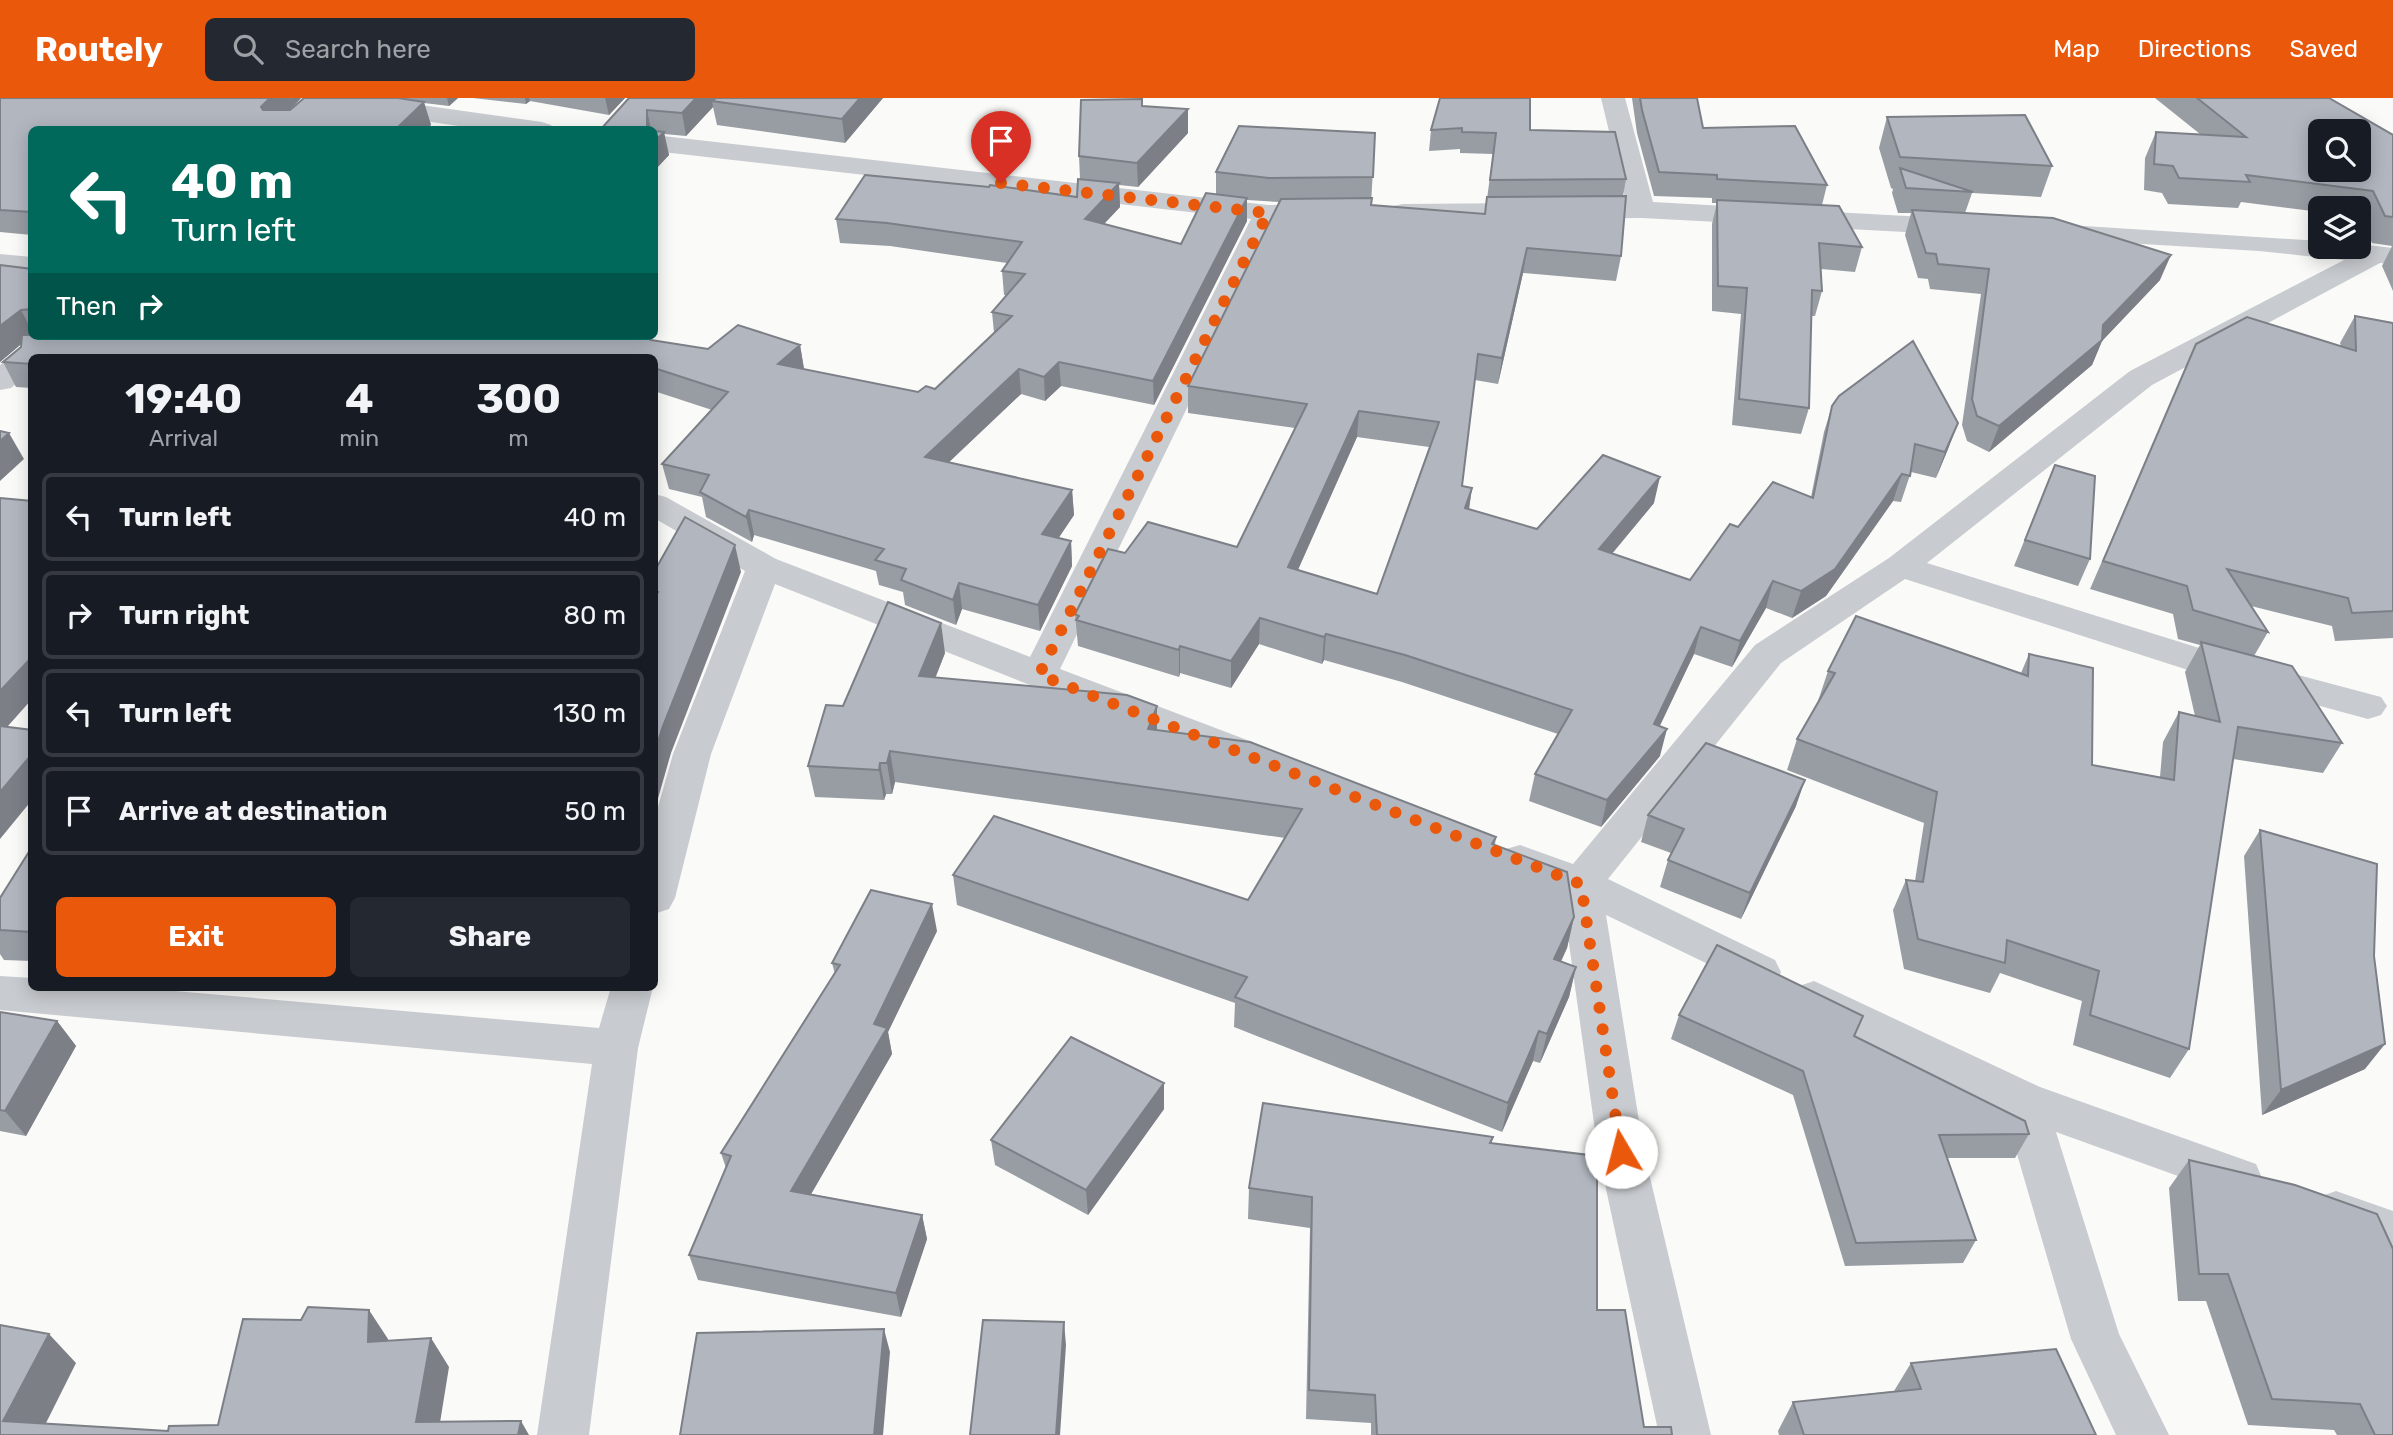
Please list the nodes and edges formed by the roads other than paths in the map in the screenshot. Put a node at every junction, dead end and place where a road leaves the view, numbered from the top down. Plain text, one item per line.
1 (1613, 98) edge
2 (313, 103) edge
3 (508, 126) edge
4 (658, 143) edge
5 (1642, 211) junction
6 (1351, 212) edge
7 (1378, 212) edge
8 (1268, 213) junction
9 (1984, 229) edge
10 (2026, 231) edge
11 (2384, 255) edge
12 (0, 262) edge
13 (28, 266) edge
14 (48, 340) edge
15 (32, 354) edge
16 (28, 357) edge
17 (0, 381) edge
18 (658, 507) edge
19 (1901, 566) junction
20 (764, 567) junction
21 (1039, 675) junction
22 (2368, 706) dead end
23 (1271, 765) edge
24 (1491, 849) edge
25 (658, 883) edge
26 (1581, 884) junction
27 (631, 991) edge
28 (0, 993) edge
29 (616, 1048) junction
30 (2024, 1101) junction
31 (2393, 1232) edge
32 (563, 1435) edge
33 (1685, 1435) edge
34 (2143, 1435) edge

1 - 5 street
2 - 3 street
4 - 8 street
5 - 7 street
5 - 9 street
6 - 8 street
8 - 21 street
10 - 11 street
11 - 19 street
12 - 13 street
14 - 15 street
16 - 17 street
18 - 20 street
19 - 22 street
19 - 26 street
20 - 21 street
20 - 25 street
21 - 23 street
24 - 26 street
26 - 30 street
26 - 33 street
27 - 29 street
28 - 29 street
29 - 32 street
30 - 31 street
30 - 34 street

